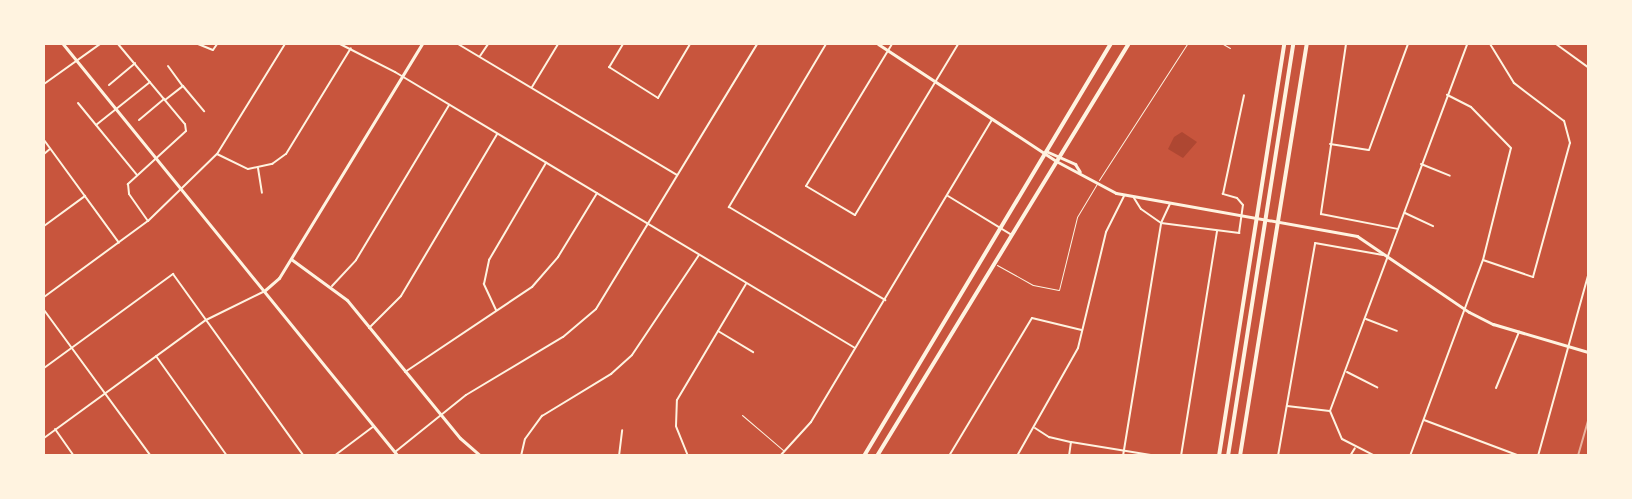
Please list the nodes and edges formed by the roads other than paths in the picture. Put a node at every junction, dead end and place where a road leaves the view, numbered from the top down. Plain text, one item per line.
1 (63, 44) edge
2 (100, 44) edge
3 (118, 44) edge
4 (198, 44) edge
5 (217, 44) edge
6 (285, 44) edge
7 (340, 44) edge
8 (422, 44) edge
9 (458, 44) edge
10 (488, 44) edge
11 (558, 44) edge
12 (623, 44) edge
13 (690, 44) edge
14 (757, 44) edge
15 (825, 44) edge
16 (878, 44) edge
17 (892, 44) edge
18 (958, 44) edge
19 (1111, 44) edge
20 (1128, 44) edge
21 (1187, 44) edge
22 (1223, 44) edge
23 (1284, 44) edge
24 (1293, 44) edge
25 (1307, 44) edge
26 (1346, 44) edge
27 (1408, 44) edge
28 (1467, 44) edge
29 (1490, 44) edge
30 (1556, 44) edge
31 (351, 48) junction
32 (1230, 48) dead end
33 (887, 51) junction
34 (480, 57) junction
35 (77, 60) junction
36 (135, 63) junction
37 (168, 66) dead end
38 (1588, 67) edge
39 (401, 76) junction
40 (150, 82) junction
41 (934, 83) junction
42 (44, 84) edge
43 (109, 85) dead end
44 (183, 86) junction
45 (532, 88) junction
46 (1244, 95) dead end
47 (1447, 95) junction
48 (165, 100) junction
49 (78, 103) dead end
50 (449, 105) junction
51 (117, 110) junction
52 (204, 111) dead end
53 (140, 120) dead end
54 (992, 120) junction
55 (96, 125) junction
56 (497, 134) junction
57 (44, 140) edge
58 (1330, 144) junction
59 (50, 149) junction
60 (1047, 152) junction
61 (44, 154) edge
62 (217, 154) junction
63 (1060, 155) junction
64 (156, 159) junction
65 (1056, 161) junction
66 (546, 163) junction
67 (1421, 164) junction
68 (258, 168) junction
69 (1080, 172) junction
70 (137, 175) junction
71 (677, 175) junction
72 (1450, 176) dead end
73 (1098, 183) junction
74 (180, 187) junction
75 (262, 193) dead end
76 (597, 193) junction
77 (1124, 195) junction
78 (85, 196) junction
79 (948, 196) junction
80 (1134, 198) junction
81 (1170, 204) junction
82 (1404, 213) junction
83 (148, 221) junction
84 (1161, 223) junction
85 (648, 225) junction
86 (44, 226) edge
87 (1433, 226) dead end
88 (1002, 229) junction
89 (1398, 229) junction
90 (1217, 231) junction
91 (1012, 235) junction
92 (119, 243) junction
93 (699, 255) junction
94 (1389, 255) junction
95 (291, 259) junction
96 (1483, 260) junction
97 (994, 264) junction
98 (1588, 276) edge
99 (746, 284) junction
100 (332, 286) junction
101 (264, 291) junction
102 (44, 297) edge
103 (885, 300) junction
104 (1463, 308) junction
105 (44, 310) edge
106 (496, 310) junction
107 (1366, 319) junction
108 (206, 320) junction
109 (369, 328) junction
110 (1082, 330) junction
111 (718, 331) junction
112 (1396, 331) dead end
113 (1519, 332) junction
114 (72, 347) junction
115 (1568, 347) junction
116 (855, 348) junction
117 (753, 352) dead end
118 (1588, 352) edge
119 (156, 356) junction
120 (44, 368) edge
121 (1346, 371) junction
122 (405, 372) junction
123 (1377, 387) dead end
124 (1496, 388) dead end
125 (105, 393) junction
126 (1286, 406) junction
127 (1330, 411) junction
128 (742, 415) dead end
129 (441, 416) junction
130 (1424, 420) junction
131 (374, 426) junction
132 (1034, 427) junction
133 (55, 429) junction
134 (622, 430) dead end
135 (44, 438) edge
136 (1071, 442) junction
137 (1355, 448) junction
138 (1123, 450) junction
139 (784, 451) junction
140 (397, 454) edge
141 (74, 456) edge
142 (151, 456) edge
143 (227, 456) edge
144 (304, 456) edge
145 (334, 456) edge
146 (481, 456) edge
147 (520, 456) edge
148 (619, 456) edge
149 (688, 456) edge
150 (780, 456) edge
151 (789, 456) edge
152 (864, 456) edge
153 (877, 456) edge
154 (949, 456) edge
155 (1017, 456) edge
156 (1069, 456) edge
157 (1122, 456) edge
158 (1157, 456) edge
159 (1181, 456) edge
160 (1220, 456) edge
161 (1228, 456) edge
162 (1240, 456) edge
163 (1278, 456) edge
164 (1350, 456) edge
165 (1375, 456) edge
166 (1410, 456) edge
167 (1520, 456) edge
168 (1538, 456) edge

1 - 35 street
2 - 35 street
3 - 36 street
4 - 5 street
6 - 62 street
7 - 31 street
8 - 39 street
9 - 34 street
10 - 34 street
11 - 45 street
12 - 13 street
14 - 71 street
15 - 103 street
16 - 33 street
17 - 33 street
18 - 41 street
19 - 60 main road
20 - 63 main road
21 - 73 lane
22 - 32 lane
23 - 160 main road
24 - 161 main road
25 - 162 main road
26 - 58 street
27 - 58 street
28 - 47 street
29 - 96 street
30 - 38 street
31 - 39 street
31 - 68 street
33 - 41 street
33 - 41 street
34 - 45 street
35 - 42 street
35 - 51 street
36 - 40 street
36 - 43 street
37 - 44 street
39 - 50 street
39 - 95 street
40 - 48 street
40 - 51 street
41 - 54 street
44 - 48 street
44 - 52 street
45 - 71 street
46 - 90 street
47 - 67 street
47 - 96 street
48 - 53 street
48 - 64 street
49 - 55 street
50 - 56 street
50 - 100 street
51 - 55 street
51 - 64 street
54 - 60 street
54 - 79 street
55 - 70 street
56 - 66 street
56 - 109 street
57 - 59 street
58 - 89 street
59 - 61 street
59 - 78 street
60 - 63 street
60 - 65 street
60 - 88 main road
62 - 68 street
62 - 74 street
63 - 65 main road
63 - 69 street
64 - 70 street
64 - 74 street
65 - 69 street
65 - 91 main road
66 - 76 street
66 - 106 street
67 - 72 street
67 - 82 street
68 - 75 street
69 - 73 street
70 - 83 street
71 - 85 street
73 - 77 street
73 - 97 lane
74 - 83 street
74 - 101 street
76 - 85 street
76 - 106 street
77 - 80 street
77 - 110 street
78 - 86 street
78 - 92 street
79 - 88 street
79 - 103 street
80 - 81 street
80 - 84 street
81 - 84 street
81 - 94 street
82 - 87 street
82 - 89 street
83 - 92 street
84 - 90 street
84 - 138 street
85 - 93 street
85 - 129 street
88 - 91 street
88 - 152 main road
89 - 94 street
90 - 159 street
91 - 97 main road
92 - 102 street
93 - 99 street
93 - 147 street
94 - 104 street
94 - 107 street
94 - 126 street
95 - 100 street
95 - 101 street
96 - 104 street
97 - 153 main road
98 - 115 street
99 - 111 street
99 - 116 street
100 - 109 street
101 - 108 street
101 - 131 street
103 - 116 street
104 - 113 street
104 - 130 street
105 - 114 street
106 - 122 street
107 - 112 street
107 - 121 street
108 - 114 street
108 - 119 street
108 - 144 street
109 - 122 street
110 - 132 street
110 - 154 street
111 - 117 street
111 - 149 street
113 - 115 street
113 - 124 street
114 - 120 street
114 - 125 street
115 - 118 street
115 - 168 street
116 - 139 street
119 - 125 street
119 - 143 street
121 - 123 street
121 - 127 street
122 - 129 street
125 - 133 street
125 - 142 street
126 - 127 street
126 - 163 street
127 - 137 street
128 - 139 lane
129 - 140 street
129 - 146 street
130 - 166 street
130 - 167 street
131 - 140 street
131 - 145 street
132 - 136 street
132 - 155 street
133 - 135 street
133 - 141 street
134 - 148 street
136 - 138 street
136 - 156 street
137 - 164 street
137 - 165 street
138 - 157 street
138 - 158 street
139 - 150 street
139 - 151 lane

